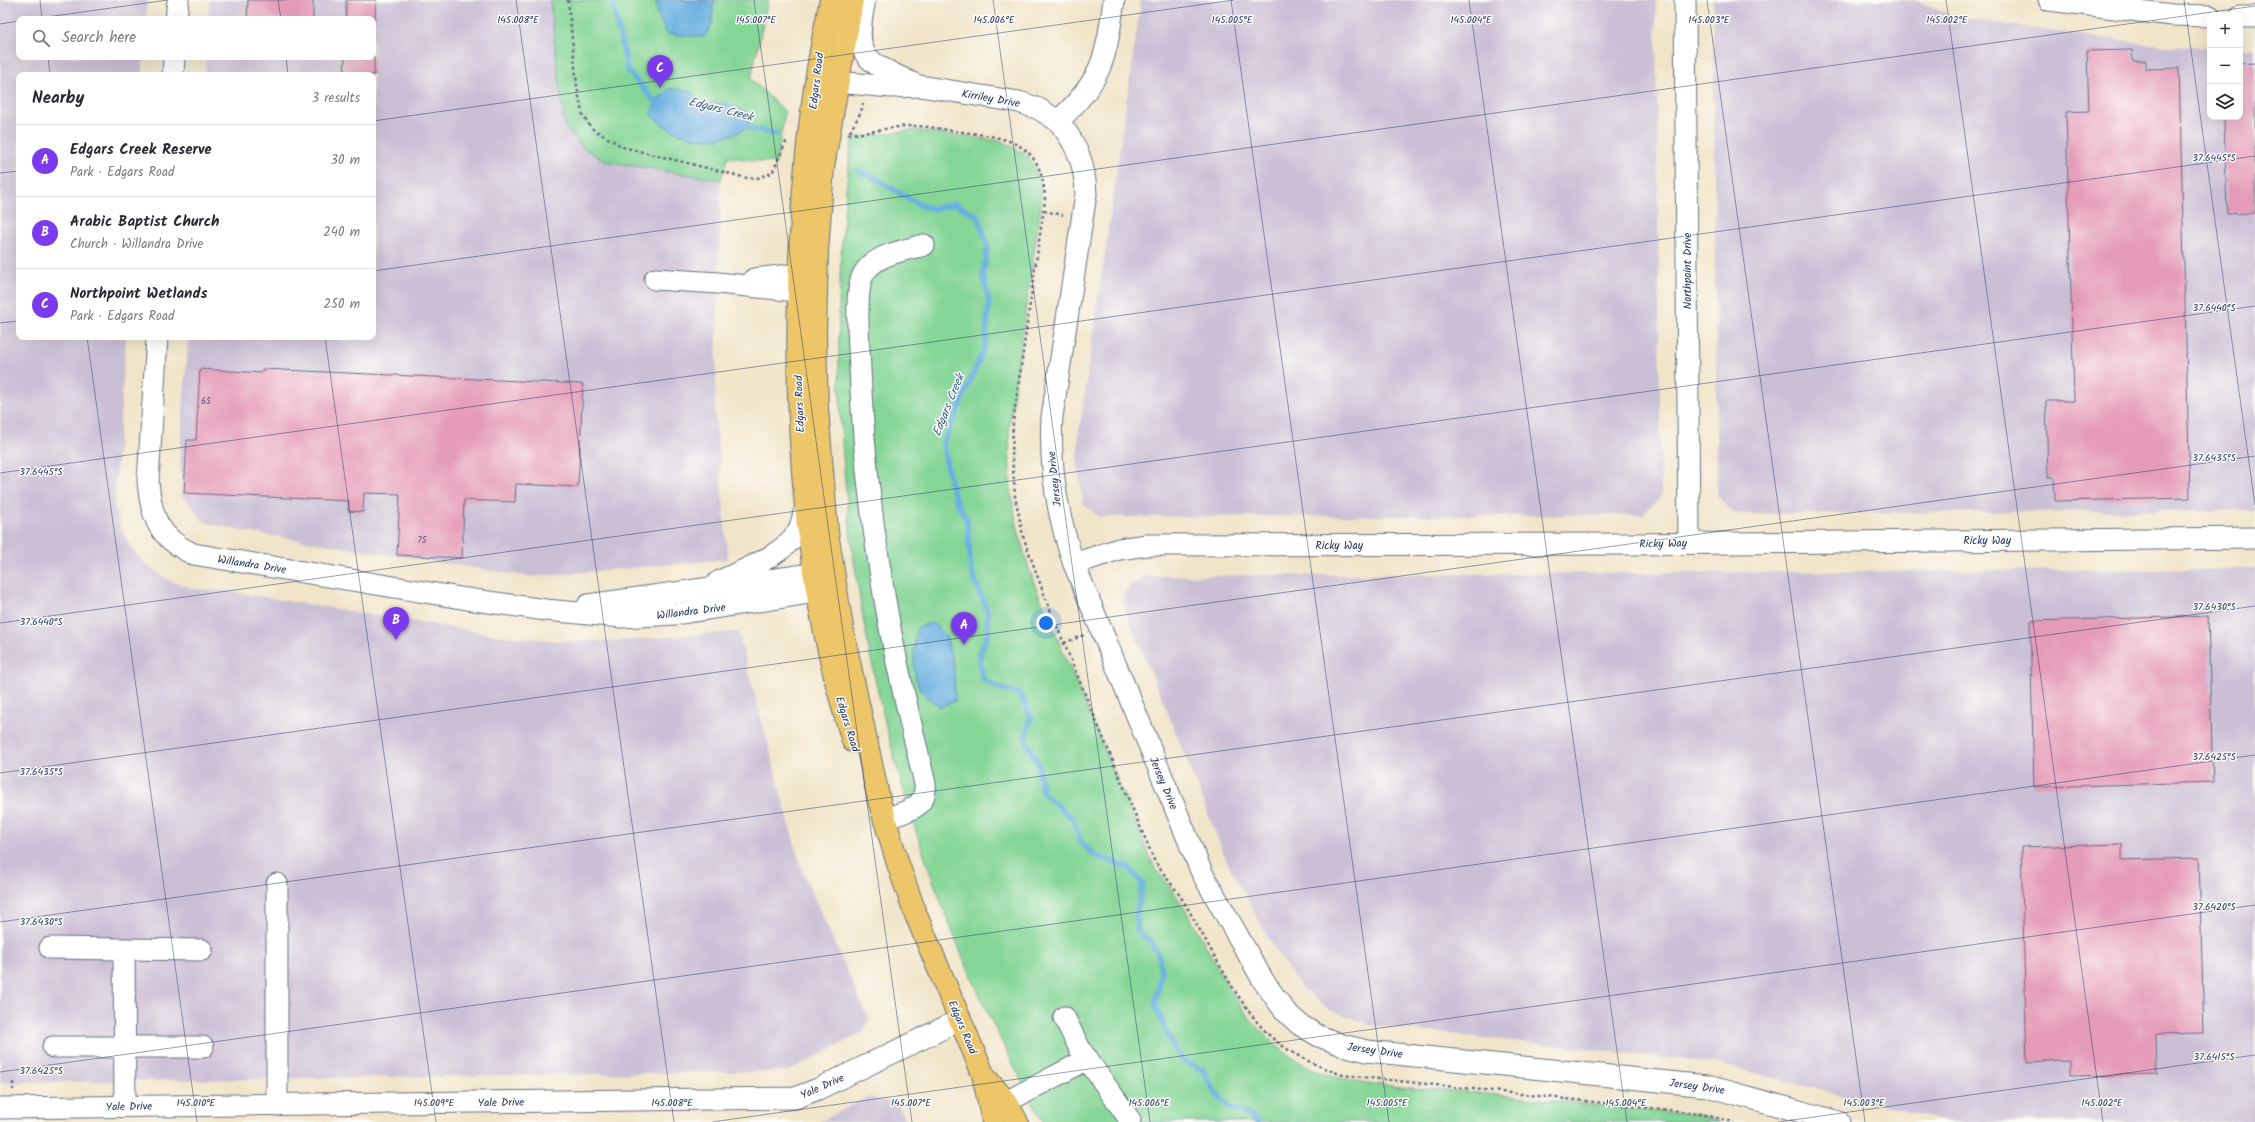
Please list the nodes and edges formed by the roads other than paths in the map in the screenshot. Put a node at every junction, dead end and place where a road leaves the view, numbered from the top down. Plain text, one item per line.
1 (178, 0) edge
2 (831, 0) edge
3 (852, 0) edge
4 (866, 0) edge
5 (1114, 0) edge
6 (1685, 0) edge
7 (2049, 0) edge
8 (176, 16) edge
9 (2207, 16) edge
10 (2243, 17) edge
11 (2255, 17) edge
12 (174, 60) edge
13 (818, 69) junction
14 (173, 72) edge
15 (837, 82) junction
16 (920, 86) junction
17 (1058, 121) junction
18 (924, 245) dead end
19 (655, 279) dead end
20 (808, 284) junction
21 (157, 340) edge
22 (806, 507) junction
23 (2255, 538) edge
24 (1689, 542) junction
25 (1074, 564) junction
26 (825, 582) junction
27 (701, 590) junction
28 (546, 610) junction
29 (881, 810) junction
30 (277, 884) dead end
31 (50, 948) dead end
32 (124, 949) junction
33 (202, 950) dead end
34 (1064, 1017) dead end
35 (960, 1020) junction
36 (53, 1047) dead end
37 (124, 1047) junction
38 (203, 1047) dead end
39 (1088, 1059) junction
40 (983, 1074) junction
41 (1006, 1102) junction
42 (277, 1105) junction
43 (125, 1106) junction
44 (0, 1108) edge
45 (73, 1114) edge
46 (1130, 1120) dead end
47 (993, 1122) edge
48 (1017, 1122) edge
49 (1840, 1122) edge

1 - 8 street
2 - 13 main road, Edgars Road
3 - 15 main road, Edgars Road
4 - 16 street, Kirriley Drive
5 - 17 street
6 - 24 street, Northpoint Drive
7 - 9 street
10 - 11 street
12 - 14 street
13 - 15 street, Kirriley Drive
13 - 20 main road, Edgars Road
15 - 16 street, Kirriley Drive
15 - 20 main road, Edgars Road
16 - 17 street, Kirriley Drive
17 - 25 street, Jersey Drive
18 - 29 street
19 - 20 street
20 - 22 main road, Edgars Road
20 - 26 main road, Edgars Road
21 - 28 street, Willandra Drive
22 - 26 main road, Edgars Road
22 - 27 street
23 - 24 street, Ricky Way
24 - 25 street, Ricky Way
25 - 49 street, Jersey Drive
26 - 27 street, Willandra Drive
26 - 28 street, Willandra Drive
26 - 29 main road, Edgars Road
27 - 28 street, Willandra Drive
29 - 35 main road, Edgars Road
30 - 42 street
31 - 32 street
32 - 33 street
32 - 37 street
34 - 39 street
35 - 40 main road, Edgars Road
35 - 42 street, Yale Drive
36 - 37 street
37 - 38 street
37 - 43 street
39 - 41 street
39 - 46 street
40 - 41 main road, Edgars Road
40 - 47 main road, Edgars Road
41 - 48 main road, Edgars Road
42 - 43 street, Yale Drive
43 - 45 street, Yale Drive
44 - 45 street, Yale Drive

